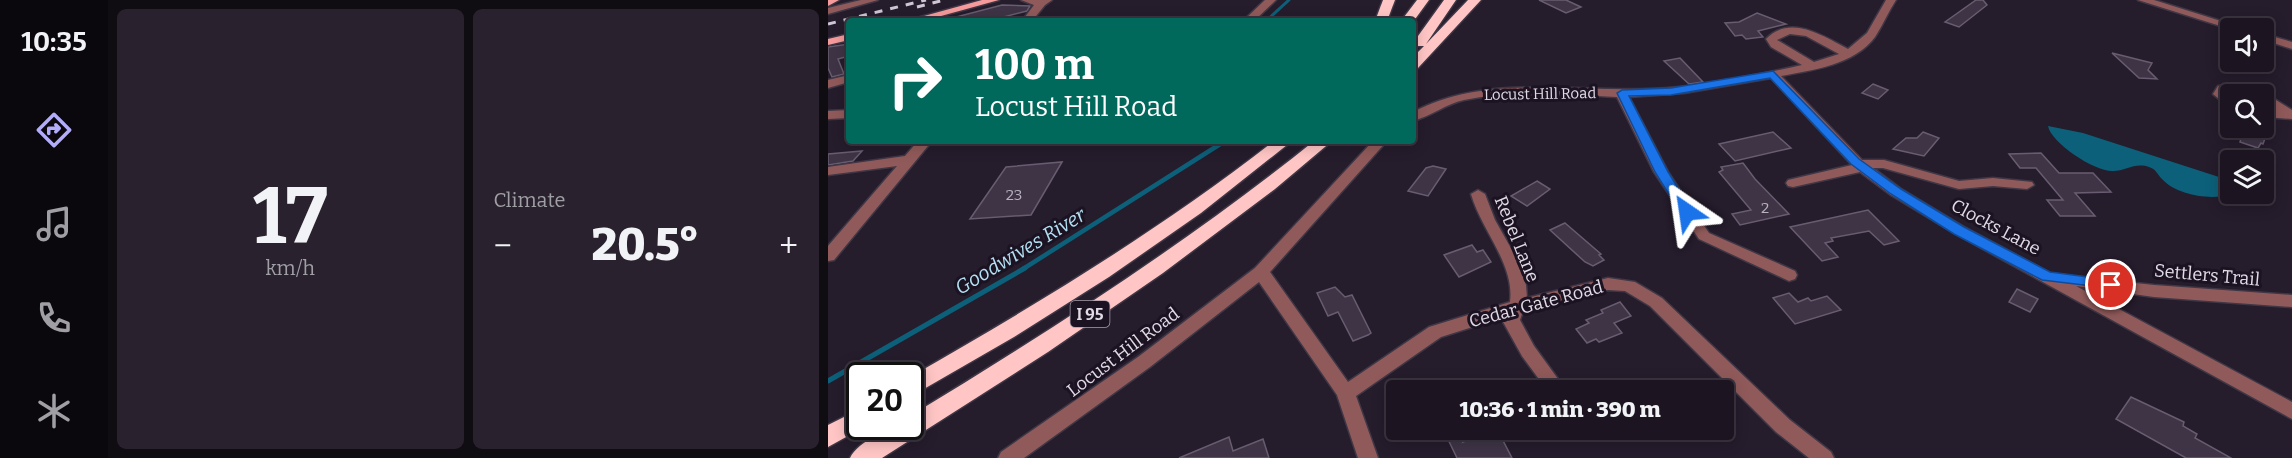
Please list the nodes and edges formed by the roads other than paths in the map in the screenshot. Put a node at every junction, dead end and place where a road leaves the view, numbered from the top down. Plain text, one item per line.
1 (834, 0) edge
2 (873, 0) edge
3 (994, 0) edge
4 (1026, 0) edge
5 (1271, 0) edge
6 (1389, 0) edge
7 (1422, 0) edge
8 (1450, 0) edge
9 (1475, 0) edge
10 (1891, 0) edge
11 (2144, 0) edge
12 (1044, 1) edge
13 (828, 3) edge
14 (828, 11) edge
15 (923, 18) edge
16 (1030, 18) edge
17 (1251, 18) edge
18 (1382, 18) edge
19 (1409, 18) edge
20 (2220, 23) edge
21 (846, 38) edge
22 (2274, 40) edge
23 (828, 42) edge
24 (2292, 46) edge
25 (1416, 47) edge
26 (1848, 54) junction
27 (1416, 62) edge
28 (1812, 66) junction
29 (846, 71) edge
30 (1773, 74) junction
31 (828, 76) edge
32 (846, 79) edge
33 (828, 84) edge
34 (846, 85) edge
35 (828, 90) edge
36 (1622, 93) junction
37 (2274, 104) edge
38 (2274, 114) edge
39 (2292, 115) edge
40 (1416, 116) edge
41 (922, 144) edge
42 (1272, 144) edge
43 (1280, 144) edge
44 (1377, 144) edge
45 (1318, 145) edge
46 (908, 160) junction
47 (1860, 165) junction
48 (828, 171) edge
49 (1240, 176) junction
50 (1793, 183) dead end
51 (2027, 185) dead end
52 (1478, 194) dead end
53 (828, 256) edge
54 (1261, 272) junction
55 (1789, 275) dead end
56 (2047, 276) junction
57 (2292, 301) edge
58 (1515, 307) junction
59 (924, 380) edge
60 (1550, 380) edge
61 (1346, 393) junction
62 (2292, 411) edge
63 (846, 426) edge
64 (830, 436) edge
65 (862, 458) edge
66 (1008, 458) edge
67 (1368, 458) edge
68 (1824, 458) edge

1 - 13 main road
2 - 14 street
3 - 15 main road
4 - 12 street
5 - 17 street
6 - 18 highway
7 - 19 highway
8 - 25 highway
9 - 27 highway
10 - 26 street, Locust Hill Road
11 - 20 street
12 - 16 street
21 - 23 main road
22 - 24 street
26 - 28 street, Locust Hill Road
26 - 28 street
28 - 30 street, Locust Hill Road
29 - 31 street
30 - 36 street, Locust Hill Road
30 - 47 street, Clocks Lane
32 - 33 street
34 - 35 street
36 - 40 street, Locust Hill Road
36 - 55 street
37 - 39 street
38 - 39 street
41 - 46 street
42 - 49 highway
43 - 49 highway, I 95
44 - 54 street, Locust Hill Road
45 - 65 highway, I 95
46 - 48 street
46 - 53 street
47 - 50 street
47 - 51 street
47 - 56 street, Clocks Lane
49 - 59 highway, I 95
52 - 58 street, Rebel Lane
54 - 61 street
54 - 66 street, Locust Hill Road
56 - 57 street, Settlers Trail
56 - 62 street, Clocks Lane
58 - 60 street, Rebel Lane
58 - 61 street, Cedar Gate Road
58 - 68 street, Cedar Gate Road
61 - 67 street
63 - 64 highway

